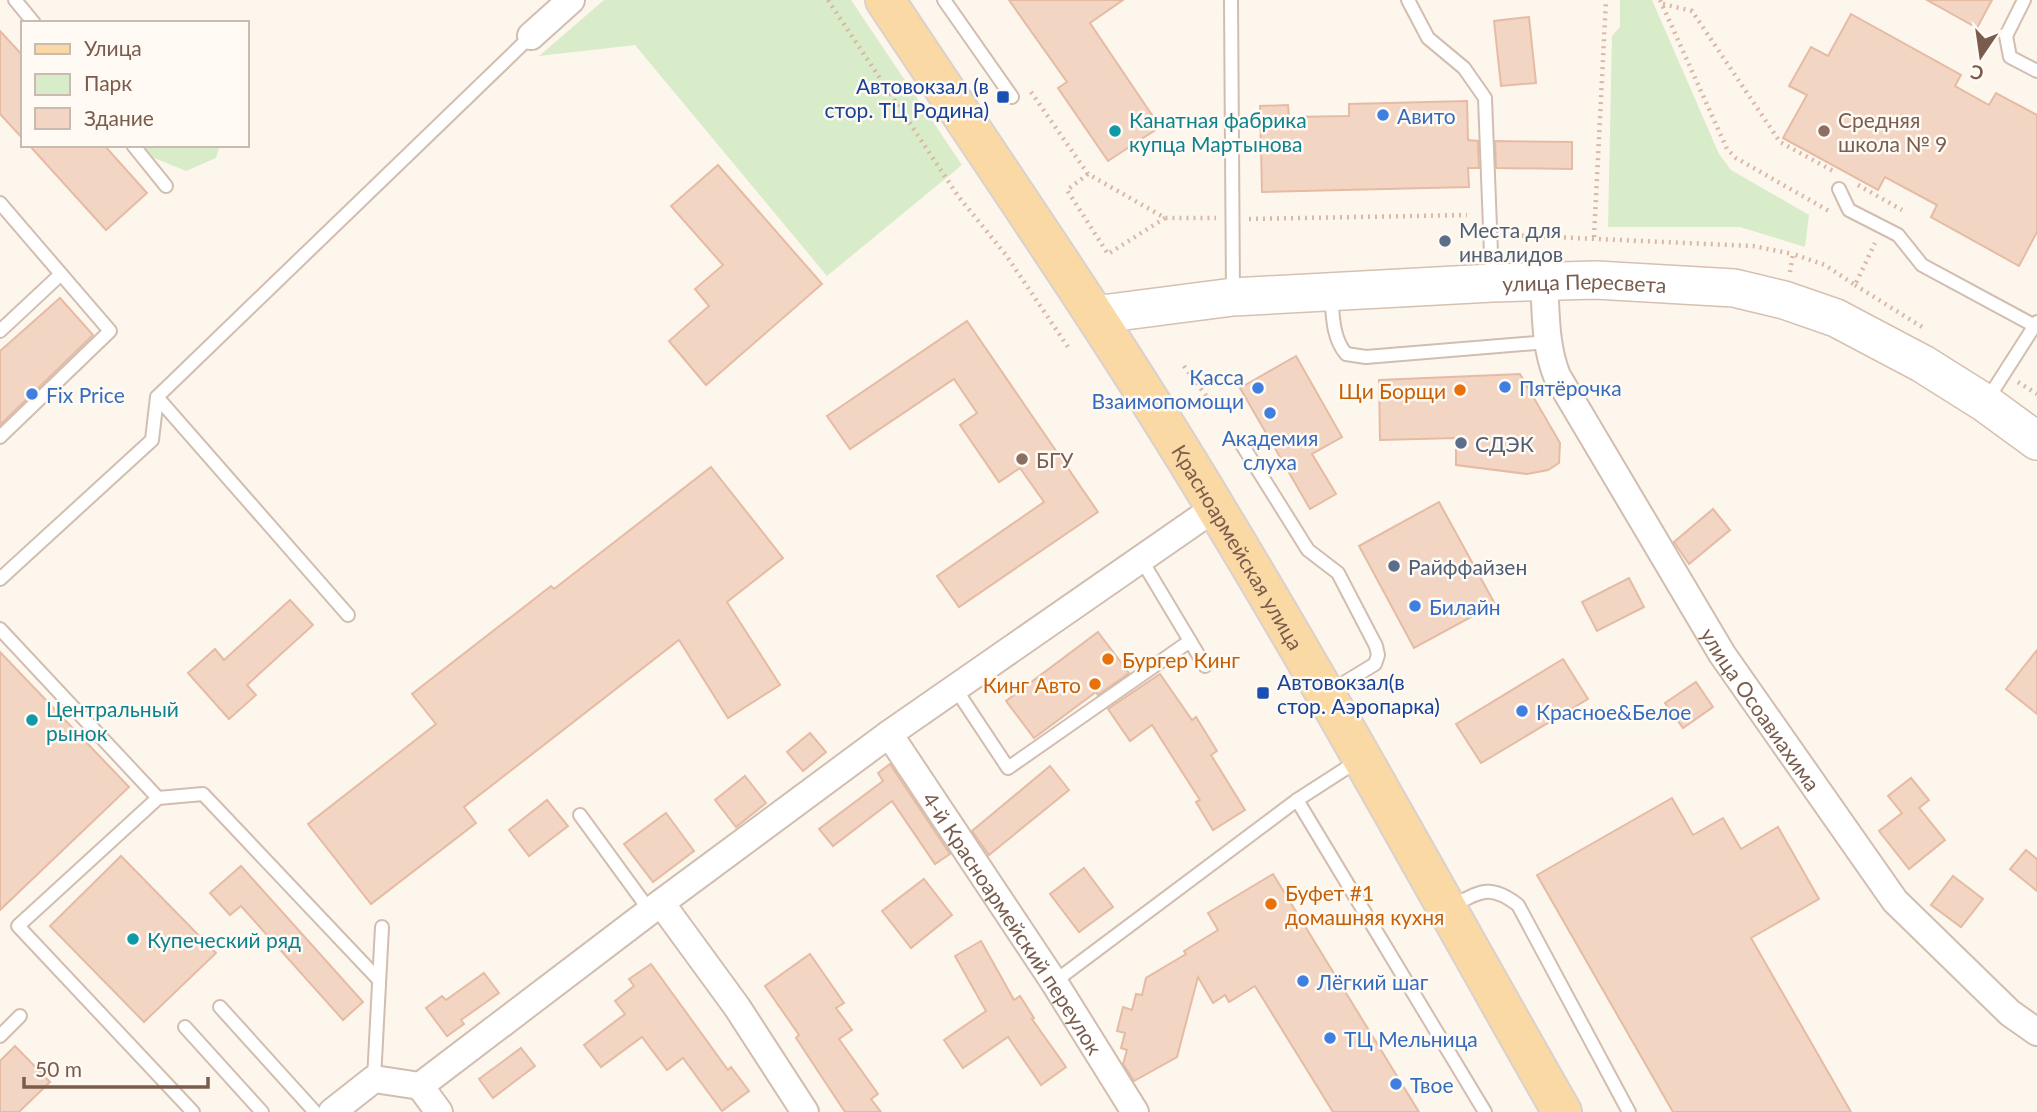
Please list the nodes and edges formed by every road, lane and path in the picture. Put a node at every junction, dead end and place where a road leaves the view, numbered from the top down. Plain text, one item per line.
1 (15, 0) edge
2 (571, 0) edge
3 (828, 0) edge
4 (885, 0) edge
5 (944, 0) edge
6 (1230, 0) edge
7 (1408, 0) edge
8 (1606, 0) edge
9 (2024, 0) edge
10 (1661, 2) edge
11 (32, 21) edge
12 (531, 36) joint
13 (2037, 71) edge
14 (1012, 97) dead end
15 (135, 147) edge
16 (1840, 183) joint
17 (1853, 183) dead end
18 (166, 186) dead end
19 (1, 206) edge
20 (1902, 210) dead end
21 (1830, 212) dead end
22 (1467, 215) dead end
23 (1165, 218) junction
24 (1233, 218) junction
25 (1505, 235) dead end
26 (1594, 237) junction
27 (1878, 238) dead end
28 (1793, 254) junction
29 (61, 274) junction
30 (1544, 282) junction
31 (1492, 283) junction
32 (1331, 292) junction
33 (1233, 297) junction
34 (1784, 300) junction
35 (1094, 316) junction
36 (2036, 324) edge
37 (0, 331) edge
38 (1547, 342) junction
39 (1070, 349) dead end
40 (1184, 366) dead end
41 (157, 397) junction
42 (1985, 403) junction
43 (1216, 409) dead end
44 (0, 437) edge
45 (2037, 441) edge
46 (1241, 443) dead end
47 (1216, 507) junction
48 (1141, 559) junction
49 (0, 579) edge
50 (348, 615) dead end
51 (0, 629) edge
52 (1190, 641) junction
53 (1205, 666) dead end
54 (955, 688) junction
55 (1326, 693) junction
56 (889, 734) junction
57 (1362, 758) junction
58 (158, 798) junction
59 (1297, 800) junction
60 (580, 815) dead end
61 (656, 907) junction
62 (1445, 909) junction
63 (382, 927) dead end
64 (379, 979) junction
65 (1054, 982) junction
66 (220, 1007) dead end
67 (20, 1016) dead end
68 (186, 1027) dead end
69 (2037, 1032) edge
70 (0, 1036) edge
71 (374, 1079) junction
72 (420, 1086) junction
73 (193, 1112) edge
74 (262, 1112) edge
75 (316, 1112) edge
76 (332, 1112) edge
77 (439, 1112) edge
78 (805, 1112) edge
79 (1135, 1112) edge
80 (1485, 1112) edge
81 (1562, 1112) edge
82 (1629, 1112) edge

1 - 11 lane
2 - 12 street
3 - 39 path
4 - 35 main road, Красноармейская улица
5 - 14 lane
6 - 24 lane
7 - 31 lane
8 - 26 path
9 - 13 lane
10 - 16 path
10 - 21 path
12 - 41 lane
15 - 18 lane
16 - 36 lane
17 - 20 path
19 - 29 lane
22 - 24 path
23 - 23 path
23 - 24 path
24 - 33 lane
25 - 26 path
26 - 28 path
27 - 28 path
28 - 34 path
29 - 37 lane
29 - 44 lane
30 - 31 main road, улица Пересвета
30 - 34 main road, улица Пересвета
30 - 38 street, улица Осоавиахима
31 - 32 main road, улица Пересвета
32 - 33 main road, улица Пересвета
32 - 38 lane
33 - 35 main road, улица Пересвета
34 - 42 main road, улица Пересвета
35 - 47 main road, Красноармейская улица
36 - 42 lane
38 - 69 street, улица Осоавиахима
40 - 43 path
41 - 49 lane
41 - 50 lane
42 - 45 main road, улица Пересвета
46 - 55 lane
47 - 48 street
47 - 55 main road, Красноармейская улица
48 - 52 lane
48 - 54 street
51 - 58 lane
52 - 53 lane
52 - 54 lane
54 - 56 street
55 - 57 main road, Красноармейская улица
56 - 61 street
56 - 65 street, 4-й Красноармейский переулок
57 - 59 lane
57 - 62 main road, Красноармейская улица
58 - 64 lane
58 - 73 lane
59 - 65 lane
59 - 80 lane
60 - 61 lane
61 - 72 street
61 - 78 street
62 - 81 main road, Красноармейская улица
62 - 82 lane
63 - 64 lane
64 - 71 lane
65 - 79 street, 4-й Красноармейский переулок
66 - 75 lane
67 - 70 lane
68 - 74 lane
71 - 72 street
71 - 76 street
72 - 77 street

